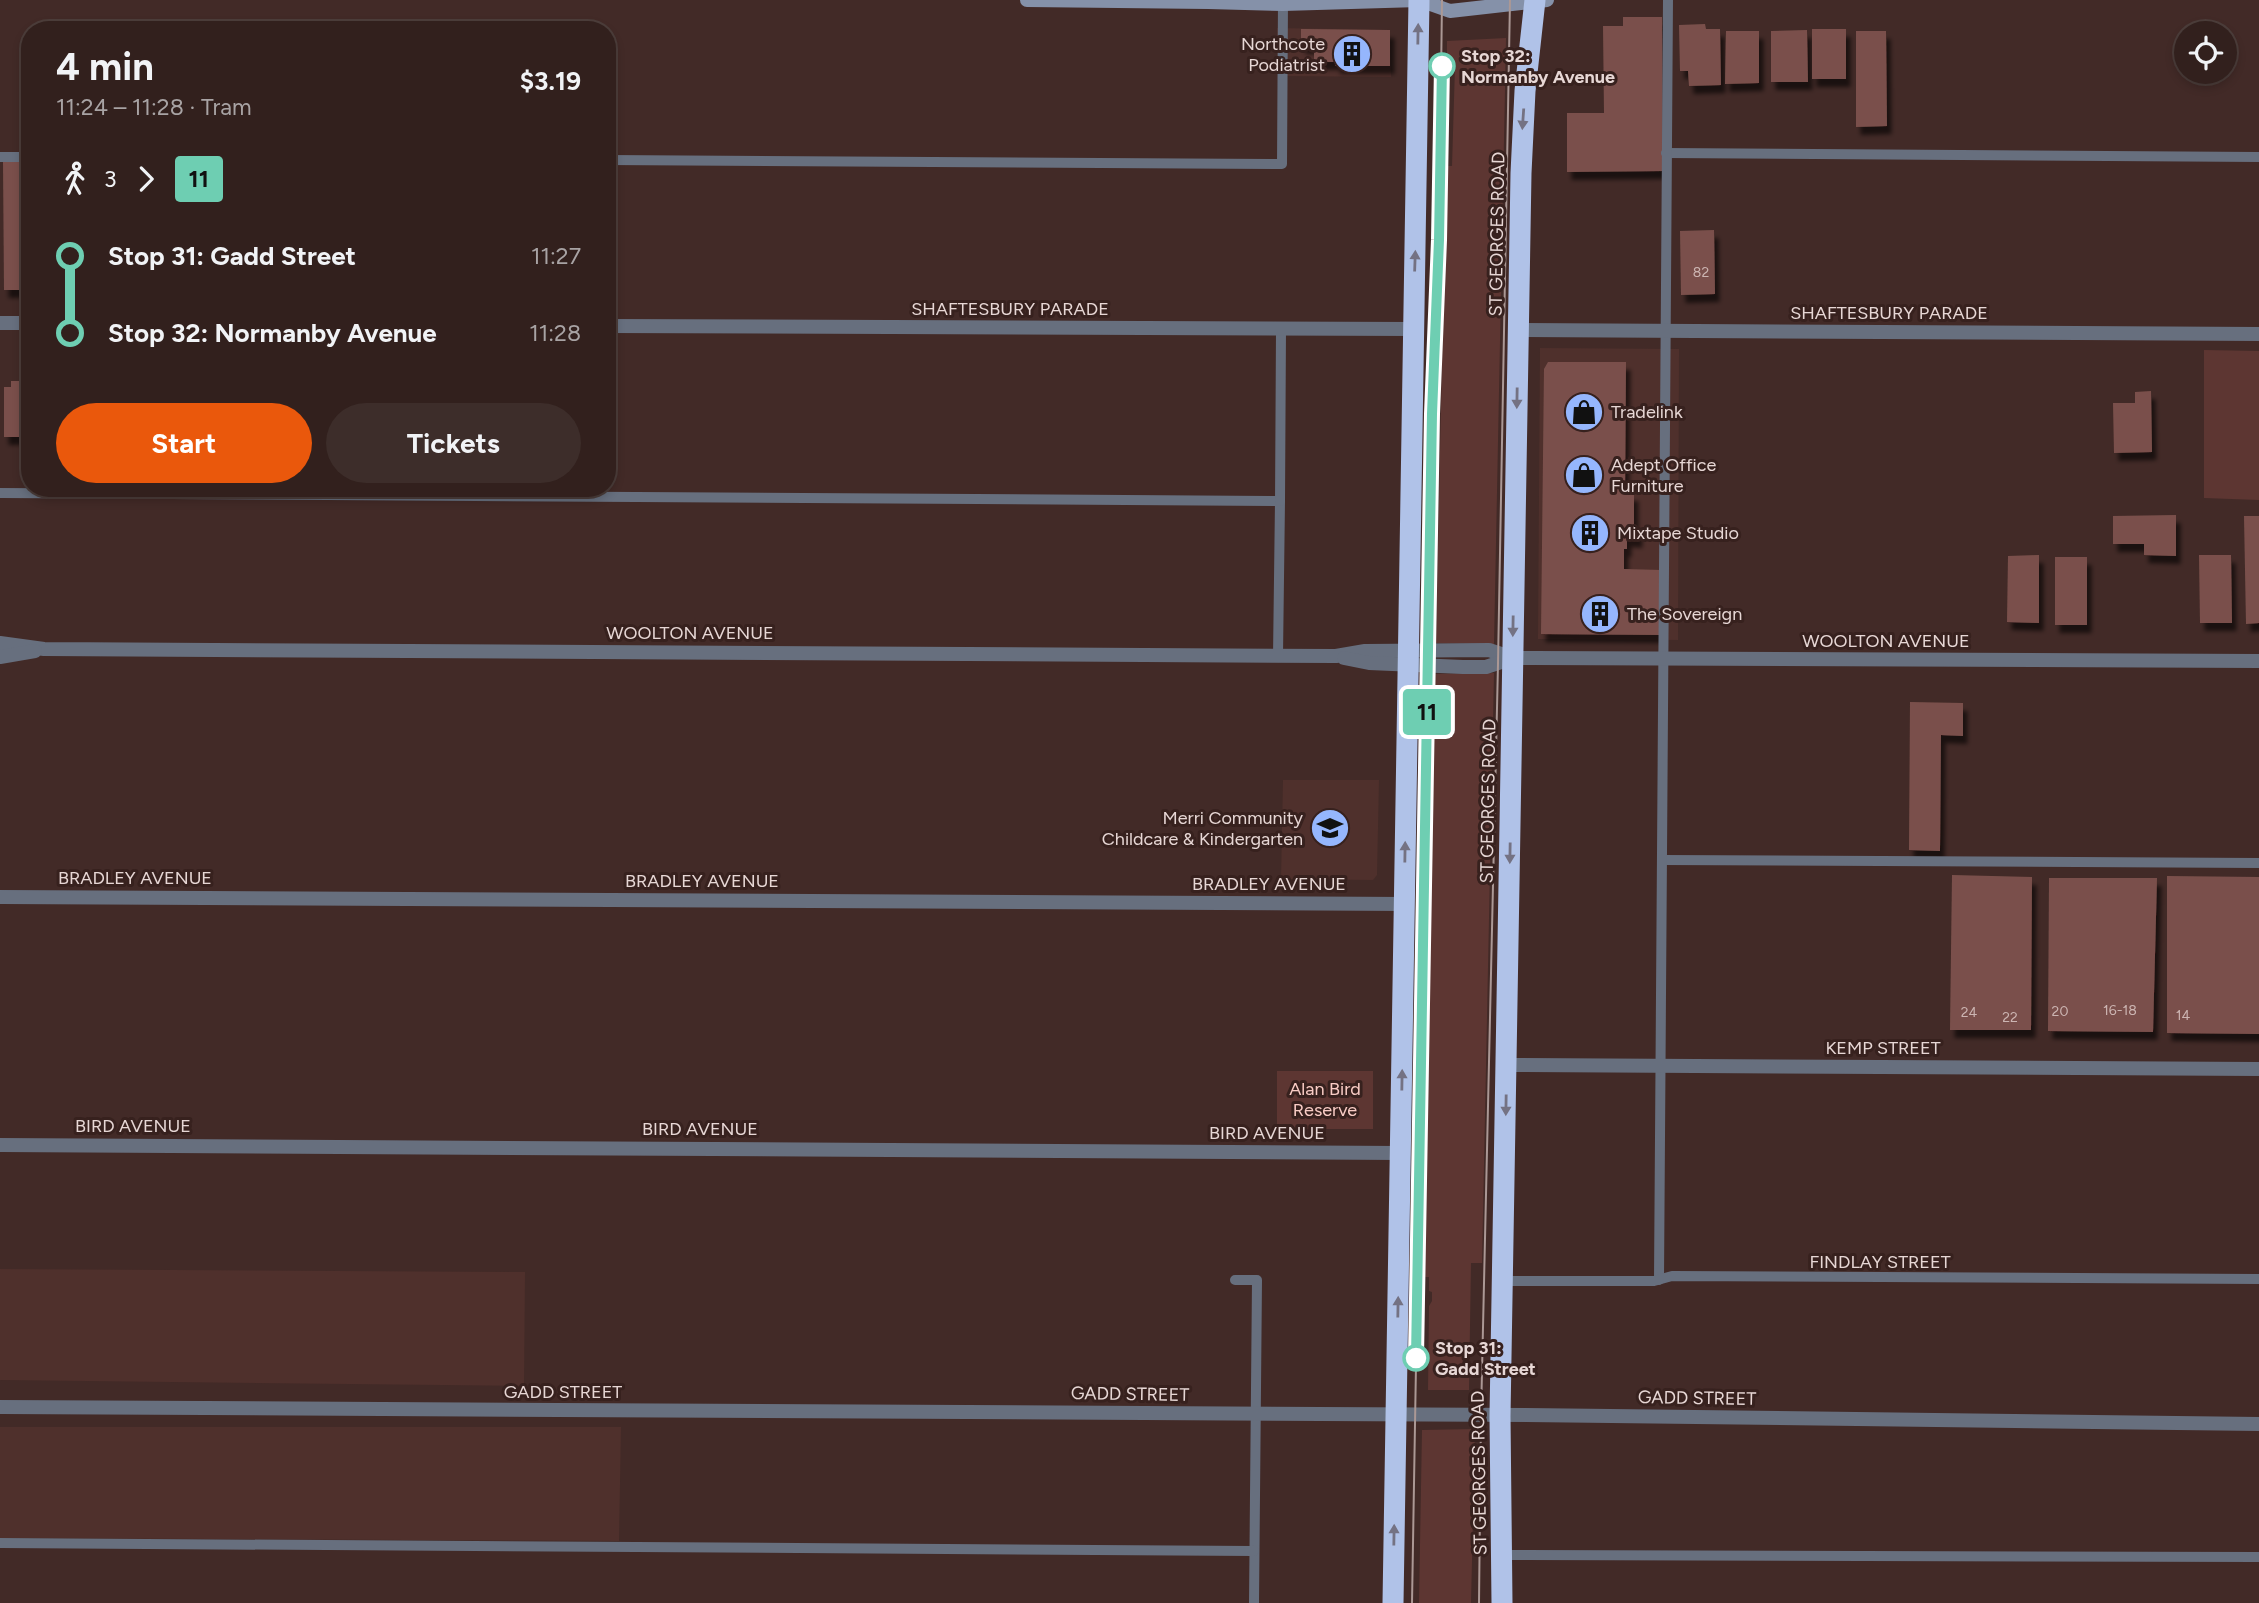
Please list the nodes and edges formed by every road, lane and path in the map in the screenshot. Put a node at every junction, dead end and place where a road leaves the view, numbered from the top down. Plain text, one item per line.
1 (1027, 0) edge
2 (1419, 0) edge
3 (1668, 0) edge
4 (1539, 1) edge
5 (1283, 2) edge
6 (1300, 2) edge
7 (1666, 153) junction
8 (0, 157) edge
9 (21, 157) edge
10 (2259, 157) edge
11 (616, 160) edge
12 (0, 323) edge
13 (21, 323) edge
14 (616, 326) edge
15 (1413, 329) junction
16 (1281, 330) junction
17 (1518, 330) junction
18 (1665, 332) junction
19 (2259, 334) edge
20 (0, 493) edge
21 (21, 493) edge
22 (616, 497) edge
23 (1280, 501) junction
24 (0, 643) edge
25 (44, 649) junction
26 (1278, 656) junction
27 (0, 657) edge
28 (1513, 658) junction
29 (1408, 659) junction
30 (1664, 659) junction
31 (2259, 661) edge
32 (1662, 860) junction
33 (2259, 863) edge
34 (0, 897) edge
35 (1405, 904) junction
36 (1506, 1065) junction
37 (1661, 1066) junction
38 (2259, 1069) edge
39 (0, 1145) edge
40 (1400, 1153) junction
41 (2259, 1279) edge
42 (1235, 1280) dead end
43 (1659, 1280) junction
44 (1502, 1281) junction
45 (0, 1407) edge
46 (1256, 1414) junction
47 (1397, 1415) junction
48 (1500, 1416) junction
49 (2259, 1424) edge
50 (0, 1543) edge
51 (1254, 1551) junction
52 (1502, 1555) junction
53 (2259, 1557) edge
54 (1254, 1603) edge
55 (1393, 1603) edge
56 (1502, 1603) edge

1 - 5 main road
2 - 4 main road
2 - 6 main road
15 -> 2 highway
3 - 7 lane
4 -> 17 highway, ST GEORGES ROAD
5 - 6 main road
5 - 11 lane
7 - 10 lane
7 - 18 lane
8 - 9 lane
12 - 13 street
14 - 16 street, SHAFTESBURY PARADE
15 - 16 street, SHAFTESBURY PARADE
15 - 29 highway
16 - 23 lane
17 - 18 street, SHAFTESBURY PARADE
17 -> 28 highway, ST GEORGES ROAD
18 - 19 street, SHAFTESBURY PARADE
18 - 30 lane
20 - 21 lane
22 - 23 lane
23 - 26 lane
24 - 25 street, WOOLTON AVENUE
25 - 26 street, WOOLTON AVENUE
25 - 27 street, WOOLTON AVENUE
26 - 29 street, WOOLTON AVENUE
28 - 29 street, WOOLTON AVENUE
28 - 30 street, WOOLTON AVENUE
28 -> 36 highway, ST GEORGES ROAD
35 -> 29 highway
30 - 31 street, WOOLTON AVENUE
30 - 32 lane
32 - 33 lane
32 - 37 lane
34 - 35 street, BRADLEY AVENUE
40 -> 35 highway
36 - 37 street, KEMP STREET
36 -> 44 highway, ST GEORGES ROAD
37 - 38 street, KEMP STREET
37 - 43 lane
39 - 40 street, BIRD AVENUE
47 -> 40 highway
41 - 43 lane, FINDLAY STREET
42 - 46 lane
43 - 44 lane, FINDLAY STREET
44 - 48 highway, ST GEORGES ROAD
45 - 46 street, GADD STREET
46 - 47 street, GADD STREET
46 - 51 lane
47 - 48 street, GADD STREET
55 -> 47 highway
48 - 49 street, GADD STREET
48 - 52 highway, ST GEORGES ROAD
50 - 51 lane
51 - 54 lane
52 - 53 lane
52 - 56 highway, ST GEORGES ROAD

